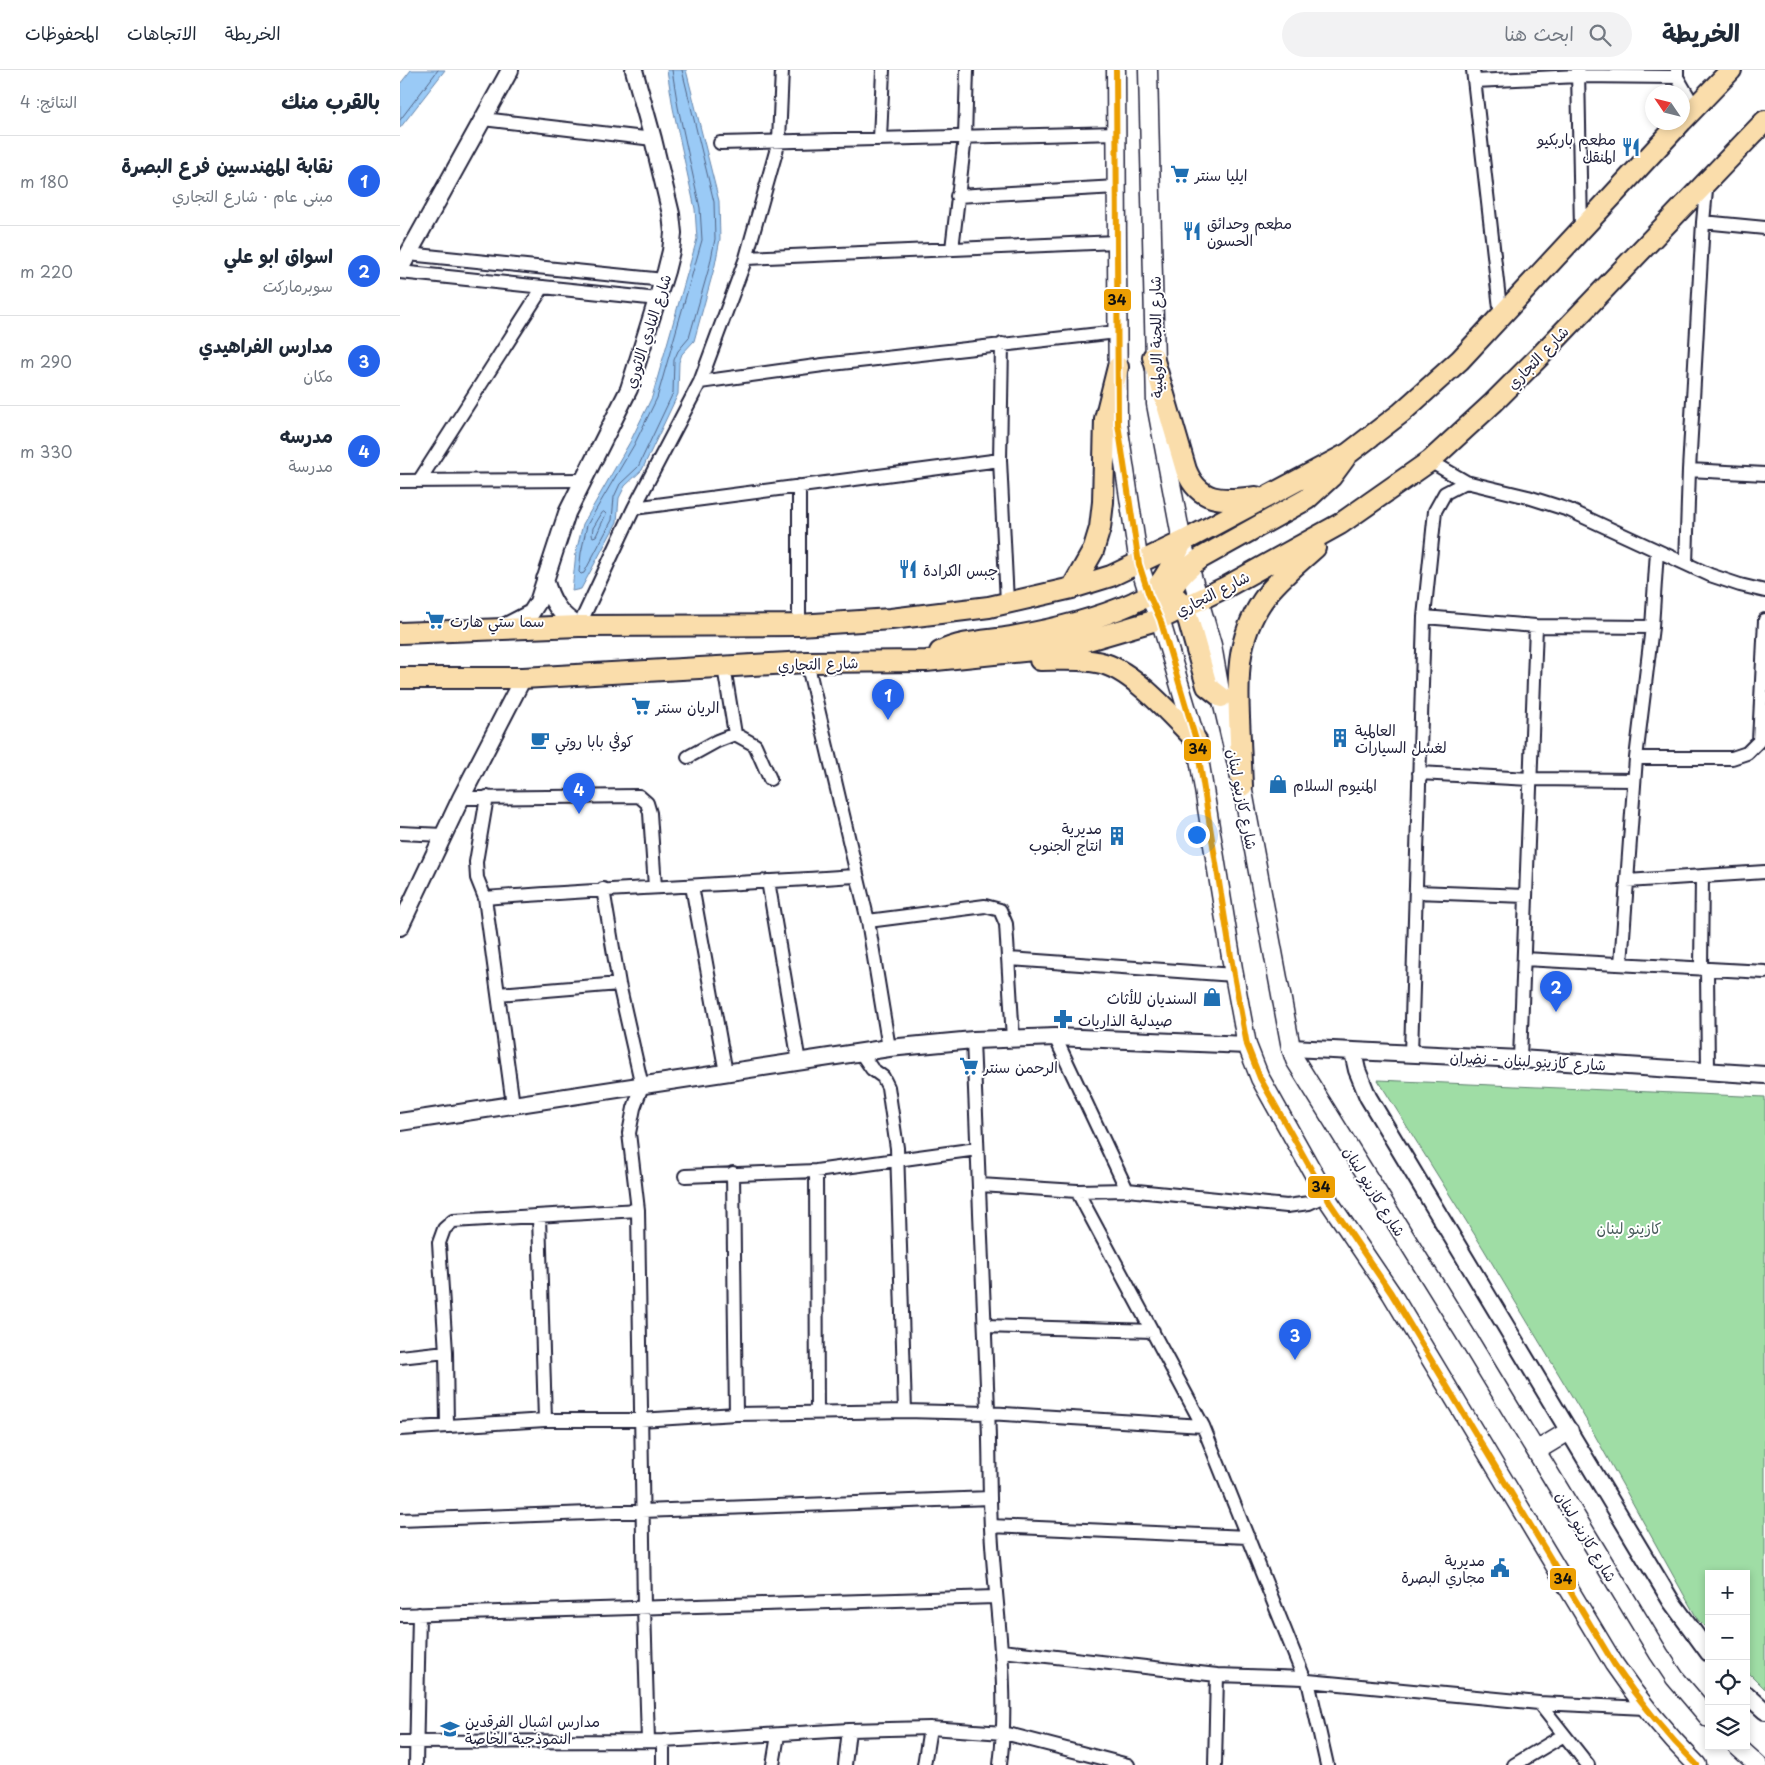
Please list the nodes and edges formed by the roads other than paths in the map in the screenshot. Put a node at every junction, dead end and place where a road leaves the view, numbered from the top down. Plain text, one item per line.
1 (510, 70) edge
2 (634, 70) edge
3 (782, 70) edge
4 (882, 70) edge
5 (967, 70) edge
6 (1116, 70) edge
7 (1148, 70) edge
8 (1731, 70) edge
9 (1578, 73) edge
10 (1677, 73) edge
11 (1474, 75) edge
12 (1690, 113) edge
13 (483, 119) junction
14 (1765, 121) edge
15 (1674, 130) edge
16 (1116, 133) junction
17 (965, 137) junction
18 (880, 138) junction
19 (653, 139) junction
20 (780, 141) junction
21 (720, 142) dead end
22 (1707, 180) junction
23 (1117, 187) junction
24 (957, 196) junction
25 (1703, 222) junction
26 (1765, 228) edge
27 (1581, 230) junction
28 (1117, 242) junction
29 (952, 249) junction
30 (746, 258) junction
31 (403, 265) edge
32 (664, 280) junction
33 (543, 287) junction
34 (658, 299) junction
35 (1501, 317) junction
36 (1118, 332) junction
37 (1002, 344) junction
38 (1153, 357) junction
39 (1118, 367) junction
40 (700, 382) junction
41 (1349, 453) junction
42 (1000, 460) junction
43 (1430, 461) junction
44 (1689, 470) junction
45 (1765, 474) edge
46 (584, 480) junction
47 (400, 481) edge
48 (419, 481) junction
49 (1466, 482) junction
50 (799, 486) junction
51 (1268, 496) junction
52 (634, 508) junction
53 (1340, 524) junction
54 (1182, 542) junction
55 (1657, 551) junction
56 (1139, 564) junction
57 (1686, 564) junction
58 (1189, 567) junction
59 (545, 579) junction
60 (1072, 588) junction
61 (1161, 588) junction
62 (1765, 591) edge
63 (1007, 602) junction
64 (1192, 604) junction
65 (1424, 617) junction
66 (1160, 619) junction
67 (1765, 620) edge
68 (799, 625) junction
69 (579, 626) junction
70 (1536, 626) junction
71 (1652, 627) junction
72 (497, 630) junction
73 (400, 633) edge
74 (968, 657) junction
75 (926, 661) junction
76 (807, 662) junction
77 (724, 667) junction
78 (400, 678) edge
79 (523, 678) junction
80 (1221, 697) joint
81 (735, 734) junction
82 (1196, 740) junction
83 (1762, 741) edge
84 (688, 757) dead end
85 (1636, 758) junction
86 (1420, 773) junction
87 (770, 779) dead end
88 (1530, 779) junction
89 (1634, 780) junction
90 (1242, 786) junction
91 (487, 797) junction
92 (461, 798) junction
93 (400, 832) edge
94 (444, 834) junction
95 (1765, 872) edge
96 (856, 876) junction
97 (1702, 876) junction
98 (768, 881) junction
99 (1627, 881) junction
100 (692, 886) junction
101 (655, 887) junction
102 (603, 889) junction
103 (1416, 892) junction
104 (1526, 896) junction
105 (485, 898) junction
106 (868, 921) junction
107 (400, 927) edge
108 (1009, 959) junction
109 (1524, 959) junction
110 (1622, 964) junction
111 (1704, 969) junction
112 (1765, 972) edge
113 (1234, 975) junction
114 (619, 984) junction
115 (498, 994) junction
116 (1055, 1037) junction
117 (1013, 1039) junction
118 (973, 1040) junction
119 (1248, 1045) junction
120 (889, 1048) junction
121 (1291, 1048) junction
122 (1353, 1052) junction
123 (861, 1053) junction
124 (1410, 1054) junction
125 (1520, 1059) junction
126 (799, 1062) junction
127 (1708, 1071) junction
128 (726, 1073) junction
129 (1765, 1075) edge
130 (642, 1086) junction
131 (513, 1105) junction
132 (400, 1122) edge
133 (977, 1149) junction
134 (897, 1160) junction
135 (816, 1171) junction
136 (733, 1173) junction
137 (685, 1176) dead end
138 (980, 1185) junction
139 (1127, 1190) junction
140 (1077, 1192) junction
141 (1326, 1195) junction
142 (638, 1210) junction
143 (539, 1216) junction
144 (984, 1326) junction
145 (1153, 1331) junction
146 (446, 1352) junction
147 (400, 1357) edge
148 (905, 1411) junction
149 (817, 1413) junction
150 (988, 1413) junction
151 (736, 1414) junction
152 (545, 1420) junction
153 (640, 1420) junction
154 (447, 1426) junction
155 (1203, 1426) junction
156 (400, 1429) edge
157 (1569, 1430) junction
158 (1536, 1451) junction
159 (990, 1498) junction
160 (642, 1510) junction
161 (400, 1520) edge
162 (991, 1526) junction
163 (1248, 1538) junction
164 (995, 1597) junction
165 (644, 1608) junction
166 (419, 1614) junction
167 (400, 1615) edge
168 (1705, 1648) edge
169 (1002, 1651) junction
170 (1217, 1675) junction
171 (1306, 1679) junction
172 (1750, 1698) edge
173 (1539, 1704) junction
174 (1645, 1708) junction
175 (1765, 1711) edge
176 (1705, 1713) edge
177 (930, 1728) junction
178 (849, 1730) junction
179 (1004, 1733) junction
180 (778, 1735) junction
181 (1564, 1735) junction
182 (648, 1741) junction
183 (400, 1742) edge
184 (417, 1742) junction
185 (664, 1742) junction
186 (1741, 1750) edge
187 (416, 1765) edge
188 (663, 1765) edge
189 (774, 1765) edge
190 (845, 1765) edge
191 (924, 1765) edge
192 (1000, 1765) edge
193 (1128, 1765) edge
194 (1215, 1765) edge
195 (1328, 1765) edge
196 (1514, 1765) edge
197 (1588, 1765) edge
198 (1697, 1765) edge
199 (1758, 1765) edge

1 - 13 street
2 - 19 street, شارع النادي الاثوري
3 - 20 street
4 - 18 street
5 - 17 street
6 - 16 main road
7 - 38 main road, شارع اللجنة الاولمبية
8 - 12 main road
9 - 10 street
9 - 11 street
9 - 27 street
11 - 35 street
13 - 19 street
13 - 31 street
14 - 22 main road, شارع التجاري
15 - 27 main road
16 - 17 street
16 - 23 main road
17 - 18 street
17 - 24 street
18 - 20 street
19 - 32 street, شارع النادي الاثوري
20 - 21 street
20 - 30 street
22 - 25 street
22 - 43 main road, شارع التجاري
23 - 24 street
23 - 28 main road
24 - 29 street
25 - 26 street
25 - 44 street
27 - 35 main road
28 - 29 street
28 - 36 main road
29 - 30 street
30 - 40 street
31 - 32 street
31 - 33 street
32 - 34 street, شارع النادي الاثوري
33 - 34 street
33 - 48 street
34 - 46 street, شارع النادي الاثوري
35 - 41 main road
36 - 37 street
36 - 39 main road
37 - 40 street
37 - 42 street
38 - 51 main road
38 - 54 main road, شارع اللجنة الاولمبية
39 - 56 main road
39 - 60 main road
40 - 52 street
41 - 51 main road
41 - 58 main road
42 - 50 street
42 - 63 street
43 - 49 street
43 - 53 main road, شارع التجاري
44 - 45 street
44 - 57 street
46 - 48 street
46 - 59 street, شارع النادي الاثوري
47 - 48 street
49 - 55 street
49 - 65 street
50 - 52 street
50 - 68 street
51 - 54 main road
52 - 69 street
53 - 64 main road, شارع التجاري
53 - 90 main road
54 - 56 main road
54 - 58 main road, شارع اللجنة الاولمبية
54 - 61 main road
55 - 57 street
55 - 71 street
56 - 60 main road
56 - 61 main road
57 - 62 street
58 - 61 main road
58 - 64 main road, شارع اللجنة الاولمبية
59 - 69 street
59 - 72 street, شارع النادي الاثوري
60 - 63 main road
61 - 64 main road
61 - 66 main road
61 - 75 main road
63 - 68 main road
64 - 66 main road, شارع التجاري
64 - 80 main road
65 - 70 street
65 - 86 street
66 - 74 main road, شارع التجاري
66 - 82 main road
67 - 83 street
68 - 69 main road
69 - 72 main road
70 - 71 street
70 - 88 street
71 - 85 street
72 - 73 main road
74 - 75 main road, شارع التجاري
74 - 82 main road
75 - 76 main road, شارع التجاري
76 - 77 main road, شارع التجاري
76 - 96 street
77 - 79 main road, شارع التجاري
77 - 81 street
78 - 79 main road, شارع التجاري
79 - 92 street
80 - 90 main road, شارع كازينو لبنان
81 - 84 street
81 - 87 street
82 - 113 main road
83 - 85 street
85 - 89 street
86 - 88 street
86 - 103 street
88 - 89 street
88 - 104 street
89 - 99 street
90 - 121 main road, شارع كازينو لبنان
91 - 92 street
91 - 101 street
91 - 105 street
92 - 94 street
93 - 94 street
94 - 107 street
95 - 97 street
96 - 98 street
96 - 106 street
97 - 99 street
97 - 111 street
98 - 100 street
98 - 126 street
99 - 110 street
100 - 101 street
100 - 128 street
101 - 102 street
102 - 105 street
102 - 114 street
103 - 104 street
103 - 124 street
104 - 109 street
105 - 115 street
106 - 108 street
106 - 120 street
108 - 113 street
108 - 117 street
109 - 110 street
109 - 125 street
110 - 111 street
111 - 112 street
111 - 127 street
113 - 119 main road
114 - 115 street
114 - 130 street
115 - 131 street
116 - 117 street
116 - 119 street
116 - 139 street
117 - 118 street
118 - 120 street
118 - 133 street
119 - 141 main road
120 - 123 street
121 - 122 street, شارع كازينو لبنان - نضران
121 - 158 main road, شارع كازينو لبنان
122 - 124 street, شارع كازينو لبنان - نضران
122 - 157 street
123 - 126 street
123 - 134 street
124 - 125 street, شارع كازينو لبنان - نضران
125 - 127 street, شارع كازينو لبنان - نضران
126 - 128 street
127 - 129 street, شارع كازينو لبنان - نضران
128 - 130 street
130 - 131 street
130 - 142 street
131 - 132 street
133 - 134 street
133 - 138 street
134 - 135 street
134 - 148 street
135 - 136 street
135 - 149 street
136 - 137 street
136 - 151 street
138 - 140 street
138 - 144 street
139 - 140 street
139 - 141 street
140 - 145 street
141 - 174 main road
142 - 143 street
142 - 153 street
143 - 146 street
143 - 152 street
144 - 145 street
144 - 150 street
145 - 155 street
146 - 147 street
146 - 154 street
148 - 149 street
148 - 150 street
149 - 151 street
150 - 155 street
150 - 159 street
151 - 153 street
152 - 153 street
152 - 154 street
153 - 160 street
154 - 156 street
155 - 163 street
157 - 158 main road
157 - 168 street
158 - 176 main road, شارع كازينو لبنان
159 - 160 street
159 - 162 street
160 - 161 street
160 - 165 street
162 - 163 street
162 - 164 street
163 - 171 street
164 - 165 street
164 - 169 street
165 - 166 street
165 - 182 street
166 - 167 street
166 - 184 street
169 - 170 street
169 - 179 street
170 - 171 street
170 - 194 street
171 - 173 street
171 - 195 street
172 - 175 street
173 - 174 street
173 - 181 street
174 - 198 main road
177 - 178 street
177 - 179 street
177 - 191 street
178 - 180 street
178 - 190 street
179 - 192 street
179 - 193 street
180 - 185 street
180 - 189 street
181 - 196 street
181 - 197 street
182 - 184 street
182 - 185 street
183 - 184 street
184 - 187 street
185 - 188 street
186 - 199 main road

